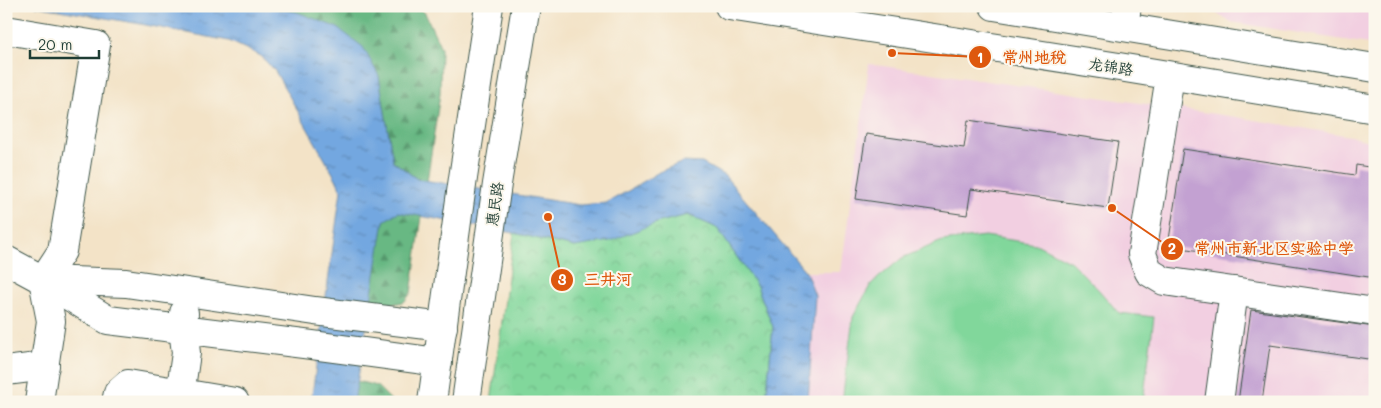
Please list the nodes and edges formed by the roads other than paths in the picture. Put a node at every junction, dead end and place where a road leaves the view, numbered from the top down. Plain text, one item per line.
1 (489, 6) edge
2 (526, 6) edge
3 (729, 6) edge
4 (994, 6) edge
5 (1126, 16) edge
6 (6, 30) edge
7 (1375, 68) edge
8 (1170, 76) junction
9 (1375, 109) edge
10 (6, 260) edge
11 (42, 280) junction
12 (1234, 291) junction
13 (187, 292) junction
14 (1375, 312) edge
15 (443, 327) junction
16 (182, 330) junction
17 (438, 362) junction
18 (45, 366) junction
19 (6, 372) edge
20 (179, 397) edge
21 (39, 402) edge
22 (116, 402) edge
23 (235, 402) edge
24 (432, 402) edge
25 (466, 402) edge
26 (1219, 402) edge

1 - 15 main road
2 - 25 main road, 惠民路
3 - 8 main road, 龙锦路
4 - 5 main road
5 - 7 main road
6 - 11 main road
8 - 9 main road, 龙锦路
8 - 12 main road
10 - 11 main road
11 - 13 main road
11 - 16 main road
11 - 18 main road
12 - 14 main road
12 - 26 main road
13 - 15 main road
13 - 16 main road
15 - 17 main road
16 - 17 main road
16 - 20 main road
17 - 24 main road
18 - 19 main road
18 - 21 main road
20 - 22 main road
20 - 23 main road

